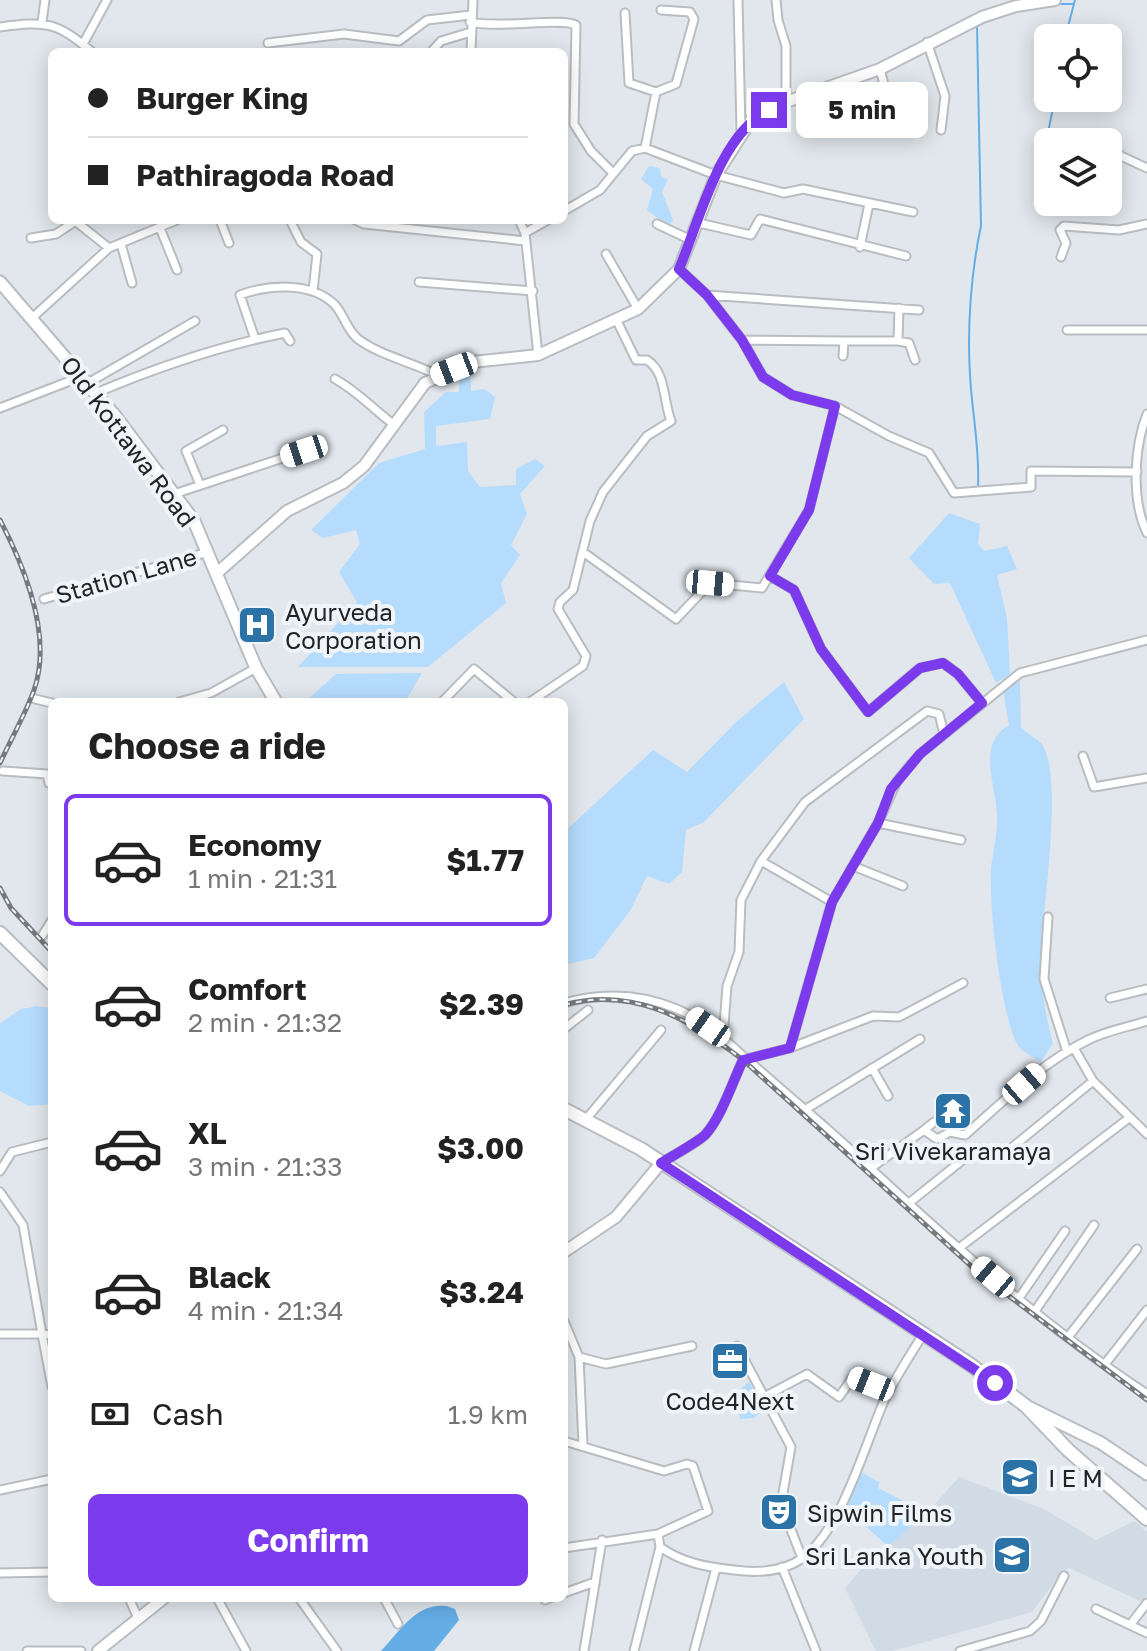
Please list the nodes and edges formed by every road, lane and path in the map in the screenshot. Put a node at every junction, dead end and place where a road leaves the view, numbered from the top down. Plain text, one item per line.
1 (45, 0) edge
2 (107, 0) edge
3 (473, 0) edge
4 (738, 0) edge
5 (776, 0) edge
6 (1055, 0) edge
7 (661, 10) dead end
8 (625, 13) dead end
9 (470, 18) junction
10 (42, 22) junction
11 (0, 27) edge
12 (471, 32) junction
13 (927, 42) junction
14 (268, 43) dead end
15 (83, 44) junction
16 (88, 48) edge
17 (435, 48) edge
18 (471, 48) edge
19 (880, 69) junction
20 (656, 92) junction
21 (786, 102) junction
22 (891, 111) dead end
23 (568, 124) edge
24 (574, 124) junction
25 (941, 130) dead end
26 (741, 131) junction
27 (645, 148) junction
28 (1122, 156) edge
29 (1147, 168) edge
30 (613, 173) junction
31 (716, 175) junction
32 (869, 204) junction
33 (568, 209) edge
34 (913, 212) dead end
35 (699, 223) junction
36 (70, 224) edge
37 (78, 224) edge
38 (168, 224) edge
39 (222, 224) edge
40 (292, 224) edge
41 (364, 224) edge
42 (521, 224) edge
43 (543, 224) edge
44 (657, 224) dead end
45 (1147, 224) edge
46 (160, 228) junction
47 (526, 237) junction
48 (31, 238) dead end
49 (691, 240) junction
50 (229, 243) dead end
51 (121, 244) junction
52 (860, 247) junction
53 (109, 248) junction
54 (606, 254) dead end
55 (906, 256) dead end
56 (1061, 257) dead end
57 (679, 269) junction
58 (177, 270) dead end
59 (0, 282) edge
60 (419, 282) dead end
61 (132, 283) dead end
62 (313, 291) junction
63 (533, 291) junction
64 (707, 295) junction
65 (899, 308) junction
66 (638, 309) junction
67 (919, 310) dead end
68 (32, 318) junction
69 (195, 321) dead end
70 (617, 321) junction
71 (1067, 330) dead end
72 (1147, 330) edge
73 (255, 339) junction
74 (742, 340) junction
75 (290, 341) dead end
76 (844, 341) junction
77 (898, 341) junction
78 (538, 355) junction
79 (843, 356) dead end
80 (915, 360) dead end
81 (437, 375) junction
82 (335, 379) dead end
83 (89, 384) junction
84 (835, 406) junction
85 (0, 408) edge
86 (1147, 414) edge
87 (393, 424) junction
88 (223, 430) dead end
89 (304, 451) dead end
90 (1142, 460) edge
91 (1137, 472) junction
92 (200, 485) junction
93 (174, 494) junction
94 (1147, 533) edge
95 (208, 552) junction
96 (583, 552) junction
97 (217, 573) junction
98 (770, 576) junction
99 (44, 599) dead end
100 (1147, 640) edge
101 (256, 668) junction
102 (193, 698) edge
103 (274, 698) edge
104 (446, 698) edge
105 (509, 698) edge
106 (536, 698) edge
107 (35, 699) dead end
108 (48, 702) edge
109 (982, 703) junction
110 (944, 734) junction
111 (1083, 756) dead end
112 (3, 771) dead end
113 (48, 778) edge
114 (1147, 778) edge
115 (878, 823) junction
116 (961, 840) dead end
117 (761, 861) junction
118 (853, 866) junction
119 (903, 886) dead end
120 (832, 902) junction
121 (1048, 917) dead end
122 (48, 926) edge
123 (0, 933) edge
124 (42, 936) dead end
125 (48, 980) edge
126 (963, 983) dead end
127 (1147, 989) edge
128 (1110, 998) dead end
129 (568, 1002) edge
130 (588, 1010) dead end
131 (1147, 1021) edge
132 (568, 1026) edge
133 (661, 1030) dead end
134 (723, 1038) junction
135 (920, 1039) dead end
136 (790, 1048) junction
137 (1070, 1050) junction
138 (746, 1059) junction
139 (872, 1068) junction
140 (1093, 1081) junction
141 (888, 1096) dead end
142 (806, 1109) junction
143 (568, 1111) edge
144 (587, 1118) junction
145 (1129, 1118) junction
146 (934, 1122) dead end
147 (924, 1130) junction
148 (1147, 1134) edge
149 (48, 1143) edge
150 (975, 1150) dead end
151 (1009, 1150) dead end
152 (661, 1163) junction
153 (871, 1168) junction
154 (0, 1171) edge
155 (0, 1192) edge
156 (909, 1203) junction
157 (1094, 1225) dead end
158 (1065, 1231) dead end
159 (959, 1248) junction
160 (568, 1249) edge
161 (1137, 1249) dead end
162 (1019, 1298) junction
163 (1147, 1310) edge
164 (1035, 1311) junction
165 (568, 1331) edge
166 (924, 1333) junction
167 (0, 1334) edge
168 (42, 1334) junction
169 (48, 1335) edge
170 (1068, 1337) junction
171 (692, 1346) dead end
172 (737, 1346) dead end
173 (579, 1357) junction
174 (1105, 1364) junction
175 (48, 1366) edge
176 (889, 1391) junction
177 (1147, 1394) edge
178 (764, 1397) junction
179 (1026, 1406) junction
180 (568, 1442) edge
181 (583, 1446) junction
182 (1147, 1474) edge
183 (48, 1480) edge
184 (0, 1490) edge
185 (1147, 1519) edge
186 (658, 1534) junction
187 (602, 1540) junction
188 (568, 1547) edge
189 (660, 1547) junction
190 (802, 1558) junction
191 (782, 1567) junction
192 (716, 1568) junction
193 (48, 1572) edge
194 (0, 1573) edge
195 (1064, 1576) dead end
196 (595, 1582) junction
197 (568, 1592) edge
198 (131, 1602) edge
199 (158, 1602) edge
200 (219, 1602) edge
201 (302, 1602) edge
202 (386, 1602) edge
203 (1147, 1603) edge
204 (1096, 1609) dead end
205 (137, 1616) junction
206 (398, 1624) dead end
207 (1130, 1625) junction
208 (1147, 1633) edge
209 (27, 1651) edge
210 (81, 1651) edge
211 (98, 1651) edge
212 (246, 1651) edge
213 (337, 1651) edge
214 (584, 1651) edge
215 (634, 1651) edge
216 (694, 1651) edge
217 (816, 1651) edge
218 (960, 1651) edge

1 - 10 street
2 - 15 street
3 - 9 street
4 - 26 street
5 - 21 street
6 - 13 street
7 - 20 street
8 - 20 street
9 - 12 street
9 - 14 street
9 - 24 street
10 - 11 street
10 - 15 street
12 - 17 street
12 - 18 street
13 - 19 street
13 - 25 street
15 - 16 street
19 - 21 street
19 - 22 street
20 - 27 street
21 - 26 street
23 - 24 street
24 - 30 street
26 - 31 street
27 - 30 street
27 - 31 street
28 - 29 street
30 - 33 street
31 - 32 street
31 - 35 street
32 - 34 street
32 - 52 street
35 - 49 street
35 - 52 street
36 - 48 street
37 - 53 street
38 - 46 street
39 - 50 street
40 - 62 street
41 - 47 street
42 - 47 street
43 - 47 street
44 - 49 street
45 - 56 street
46 - 51 street
46 - 58 street
47 - 63 street
49 - 57 street
51 - 53 street
51 - 61 street
52 - 55 street
53 - 68 street
54 - 66 street
57 - 64 street
57 - 66 street
59 - 68 main road, Old Kottawa Road
60 - 63 street
62 - 73 street
62 - 81 street
63 - 78 street
64 - 65 street
64 - 74 street
65 - 67 street
65 - 77 street
66 - 70 street
68 - 83 main road, Old Kottawa Road
69 - 83 street
70 - 78 street
70 - 96 street
71 - 72 street
73 - 75 street
73 - 83 street
74 - 76 street
74 - 84 street
76 - 77 street
76 - 79 street
77 - 80 street
78 - 81 street
81 - 87 street
82 - 87 street
83 - 85 street
83 - 93 main road, Old Kottawa Road
84 - 91 street
84 - 98 street
86 - 90 street
87 - 97 street
88 - 92 street
89 - 92 street
90 - 91 street
91 - 94 street
92 - 93 street
93 - 95 main road, Old Kottawa Road
95 - 97 main road, Old Kottawa Road
95 - 99 street, Station Lane
96 - 98 street
96 - 106 street
97 - 101 main road, Old Kottawa Road
98 - 109 street
100 - 109 street
101 - 102 street
101 - 103 main road, Old Kottawa Road
104 - 105 street
107 - 108 street
109 - 110 street
110 - 115 street
110 - 117 street
111 - 114 street
112 - 113 street
115 - 116 street
115 - 118 street
117 - 120 street
117 - 134 street
118 - 119 street
118 - 120 street
120 - 136 street
121 - 137 street
122 - 124 street
123 - 125 highway
126 - 136 street
127 - 128 street
129 - 134 street
130 - 132 street
131 - 137 street
133 - 144 street
134 - 138 street
135 - 139 street
136 - 138 street
137 - 140 street
137 - 147 street
138 - 142 street
138 - 152 street
139 - 141 street
139 - 142 street
140 - 145 street
140 - 151 street
142 - 153 street
143 - 144 highway
144 - 152 highway
145 - 148 street
145 - 159 street
146 - 147 street
147 - 153 street
149 - 154 street
150 - 156 street
152 - 160 street
152 - 166 highway
153 - 156 street
155 - 168 street
156 - 159 street
157 - 164 street
158 - 162 street
159 - 162 street
161 - 170 street
162 - 164 street
163 - 174 street
164 - 170 street
165 - 173 street
166 - 176 street
166 - 179 highway
167 - 168 street
168 - 169 street
168 - 175 street
170 - 174 street
171 - 173 street
172 - 178 street
173 - 181 street
174 - 177 street
176 - 178 street
176 - 190 street
178 - 190 street
179 - 182 main road
179 - 185 highway
180 - 181 street
181 - 186 street
183 - 184 street
186 - 187 street
186 - 189 street
187 - 188 street
187 - 196 street
189 - 192 street
189 - 215 street
190 - 191 street
191 - 192 street
191 - 217 street
192 - 216 street
193 - 194 street
195 - 218 street
196 - 197 street
196 - 214 street
198 - 205 street
199 - 205 street
200 - 212 street
201 - 213 street
202 - 206 street
203 - 207 street
204 - 207 street
205 - 211 street
207 - 208 street
209 - 210 street

